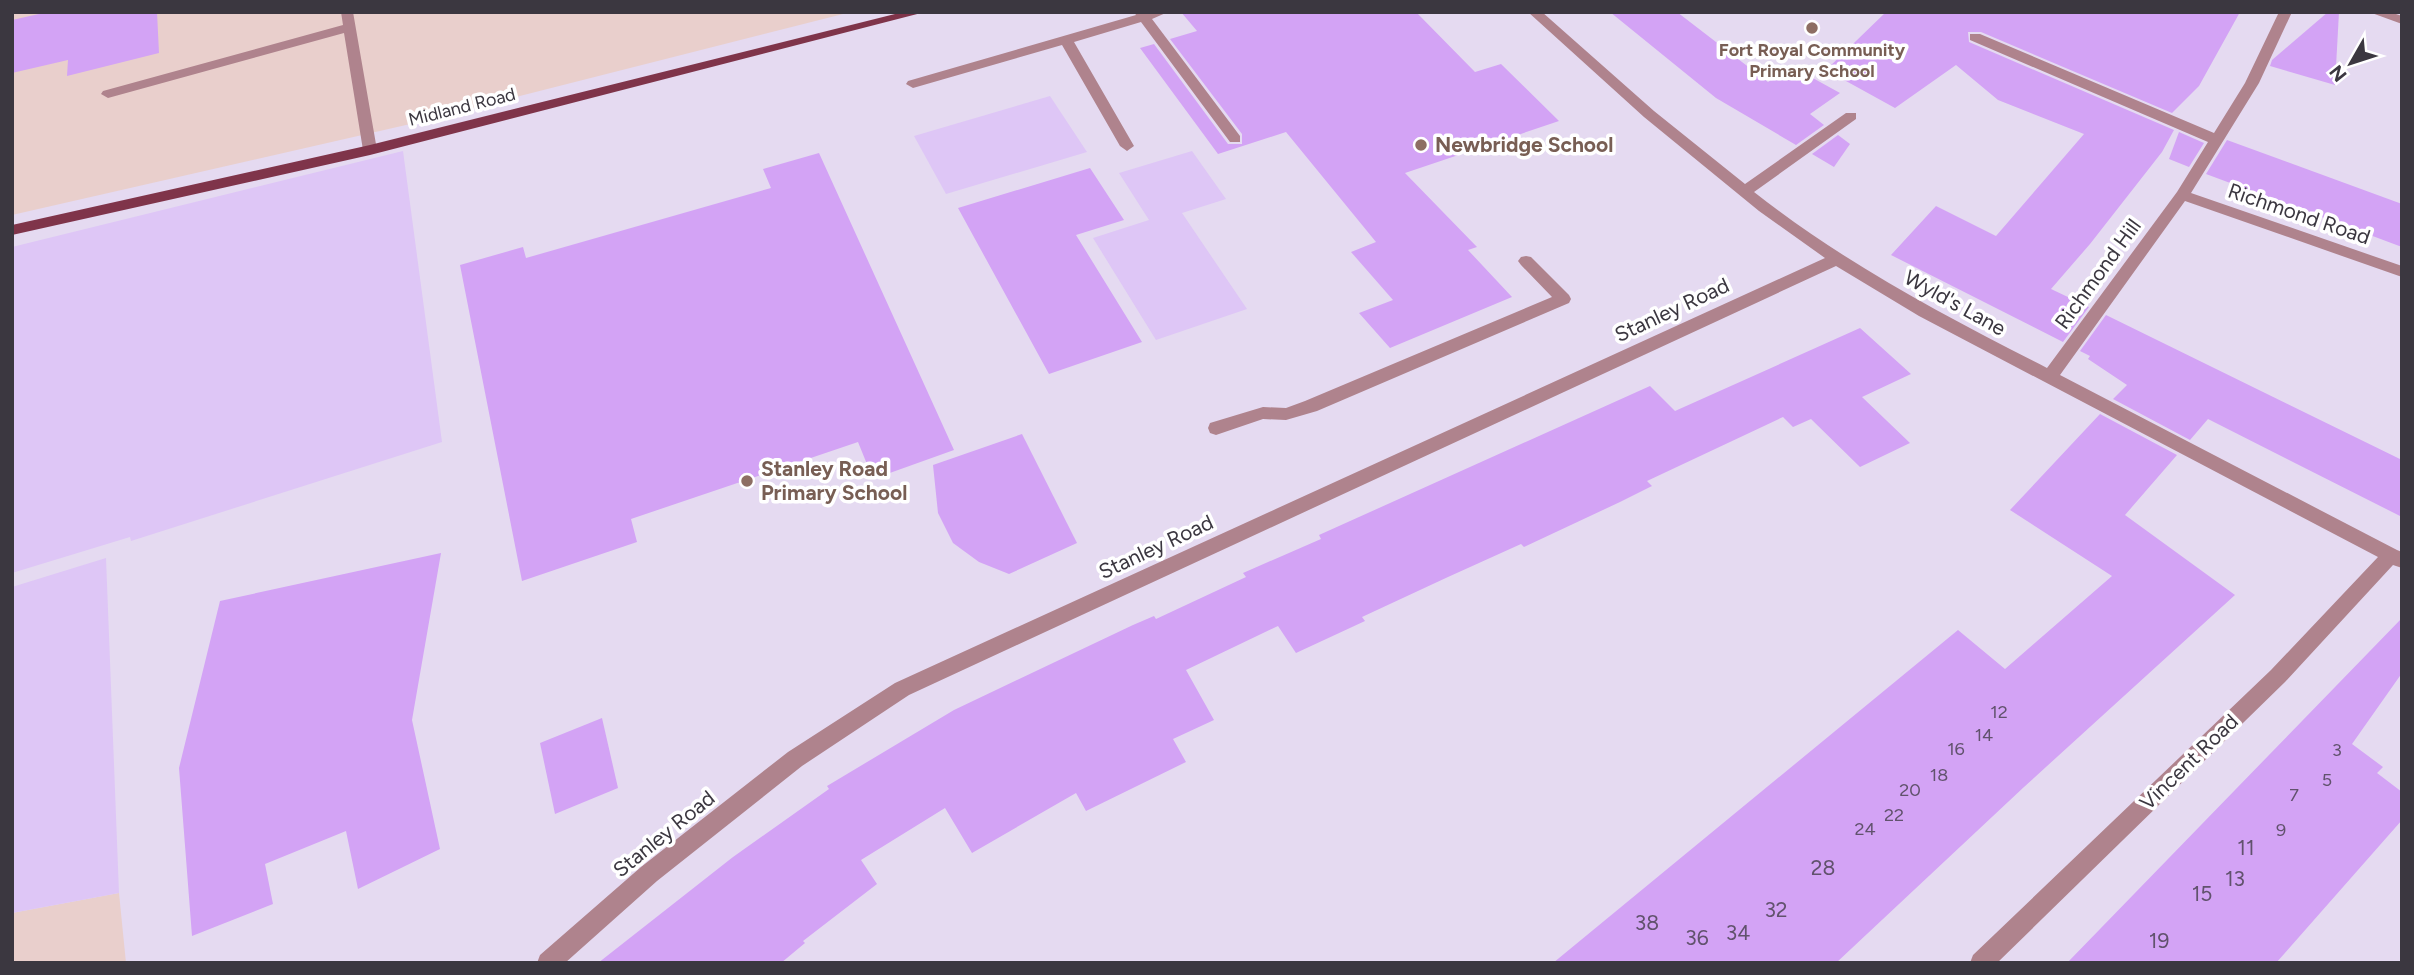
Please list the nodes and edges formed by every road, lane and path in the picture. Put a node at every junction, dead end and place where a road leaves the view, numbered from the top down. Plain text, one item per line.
1 (347, 12) edge
2 (919, 12) edge
3 (1162, 12) edge
4 (1534, 12) edge
5 (2286, 12) edge
6 (2375, 12) edge
7 (1142, 15) edge
8 (2402, 20) edge
9 (350, 27) junction
10 (1975, 37) dead end
11 (1066, 40) junction
12 (913, 84) dead end
13 (108, 94) dead end
14 (1851, 116) dead end
15 (1235, 139) dead end
16 (2217, 140) junction
17 (1127, 146) dead end
18 (370, 150) junction
19 (1745, 191) junction
20 (2182, 195) junction
21 (12, 230) edge
22 (1837, 259) junction
23 (1526, 261) dead end
24 (2402, 272) edge
25 (2049, 377) junction
26 (1216, 428) dead end
27 (2397, 558) edge
28 (548, 963) edge
29 (1981, 963) edge

1 - 9 street
2 - 18 main road, Midland Road
3 - 7 street
4 - 19 street, Wyld's Lane
5 - 16 street, Richmond Hill
6 - 8 street
7 - 11 street
7 - 15 street
9 - 13 street
9 - 18 street
10 - 16 street
11 - 12 street
11 - 17 street
14 - 19 street
16 - 20 street, Richmond Hill
18 - 21 main road, Midland Road
19 - 22 street, Wyld's Lane
20 - 24 street, Richmond Road
20 - 25 street, Richmond Hill
22 - 25 street, Wyld's Lane
22 - 28 street, Stanley Road
23 - 26 street
25 - 27 street, Wyld's Lane
27 - 29 street, Vincent Road

